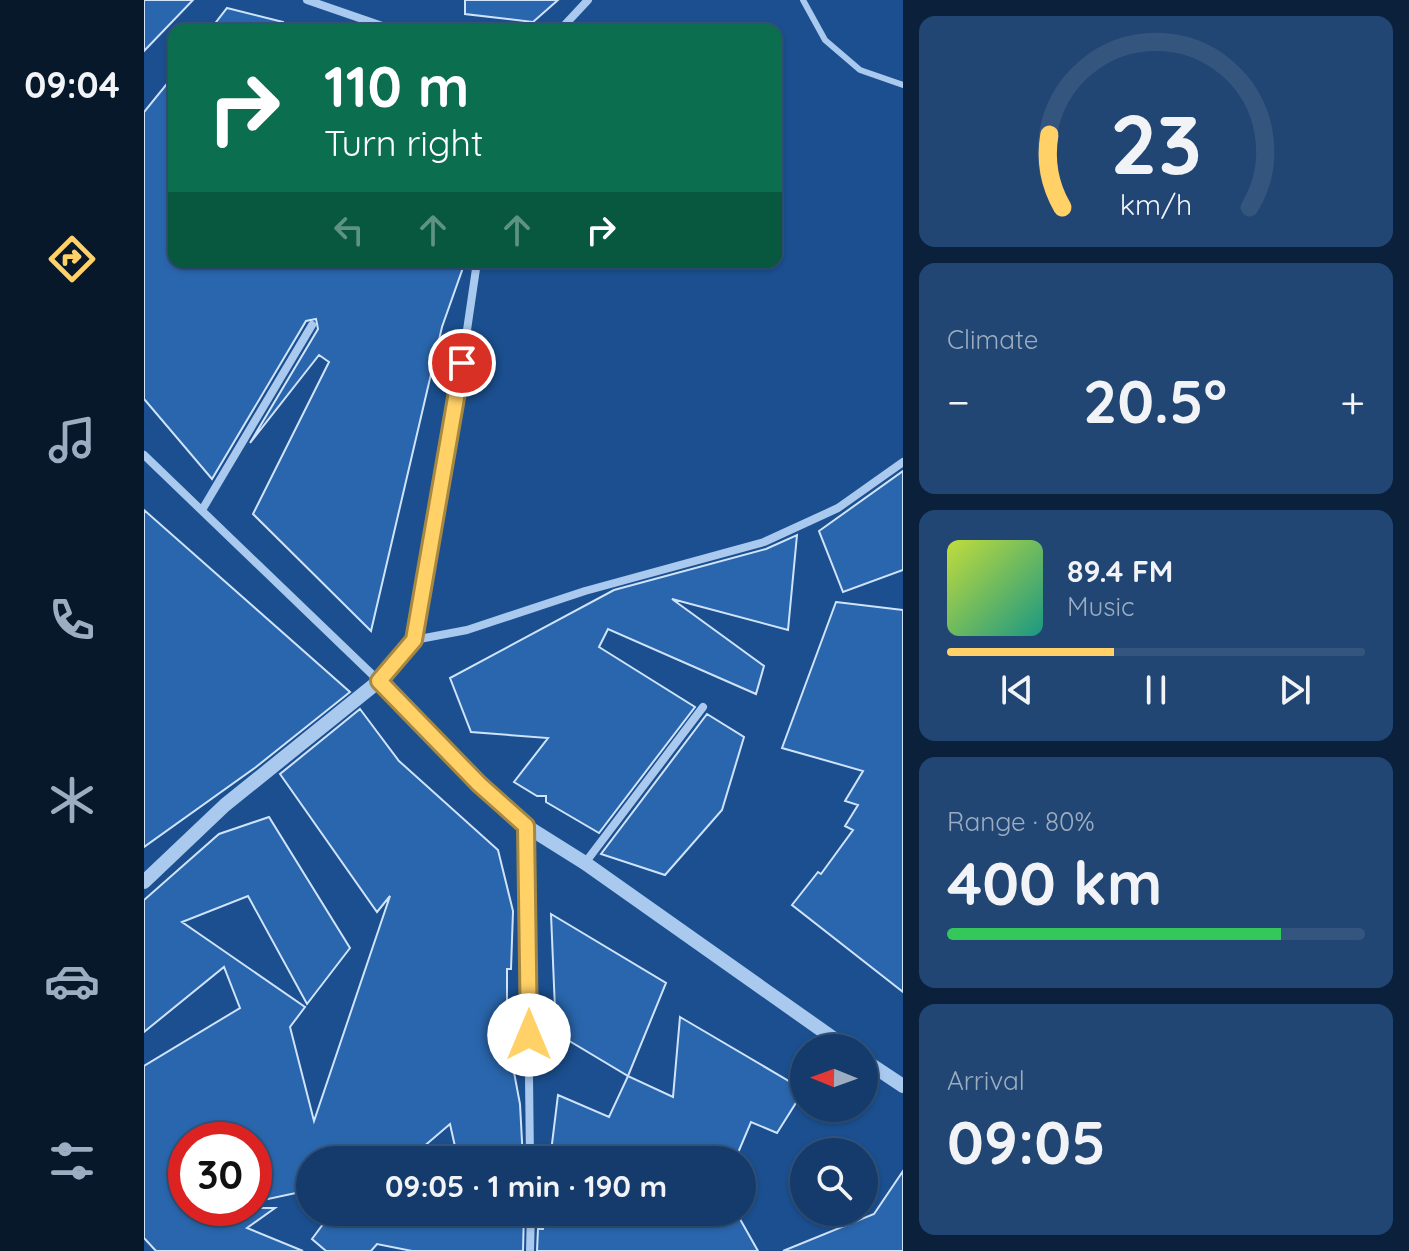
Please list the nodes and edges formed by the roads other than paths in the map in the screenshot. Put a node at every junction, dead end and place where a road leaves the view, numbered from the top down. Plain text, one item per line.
1 (307, 0) edge
2 (588, 0) edge
3 (803, 0) edge
4 (377, 24) edge
5 (566, 24) edge
6 (903, 85) edge
7 (476, 268) edge
8 (312, 325) dead end
9 (144, 455) edge
10 (903, 462) edge
11 (202, 510) junction
12 (414, 640) junction
13 (379, 681) junction
14 (703, 707) dead end
15 (526, 826) junction
16 (585, 863) junction
17 (144, 882) edge
18 (827, 1034) edge
19 (878, 1069) edge
20 (903, 1086) edge
21 (530, 1146) edge
22 (531, 1226) edge
23 (530, 1251) edge

1 - 4 street
2 - 5 street
3 - 6 lane
7 - 12 street
8 - 11 street
9 - 11 street
10 - 12 street
11 - 13 street
12 - 13 street
13 - 15 street
13 - 17 street
14 - 16 street
15 - 16 street
15 - 21 street
16 - 18 street
19 - 20 street
22 - 23 street

